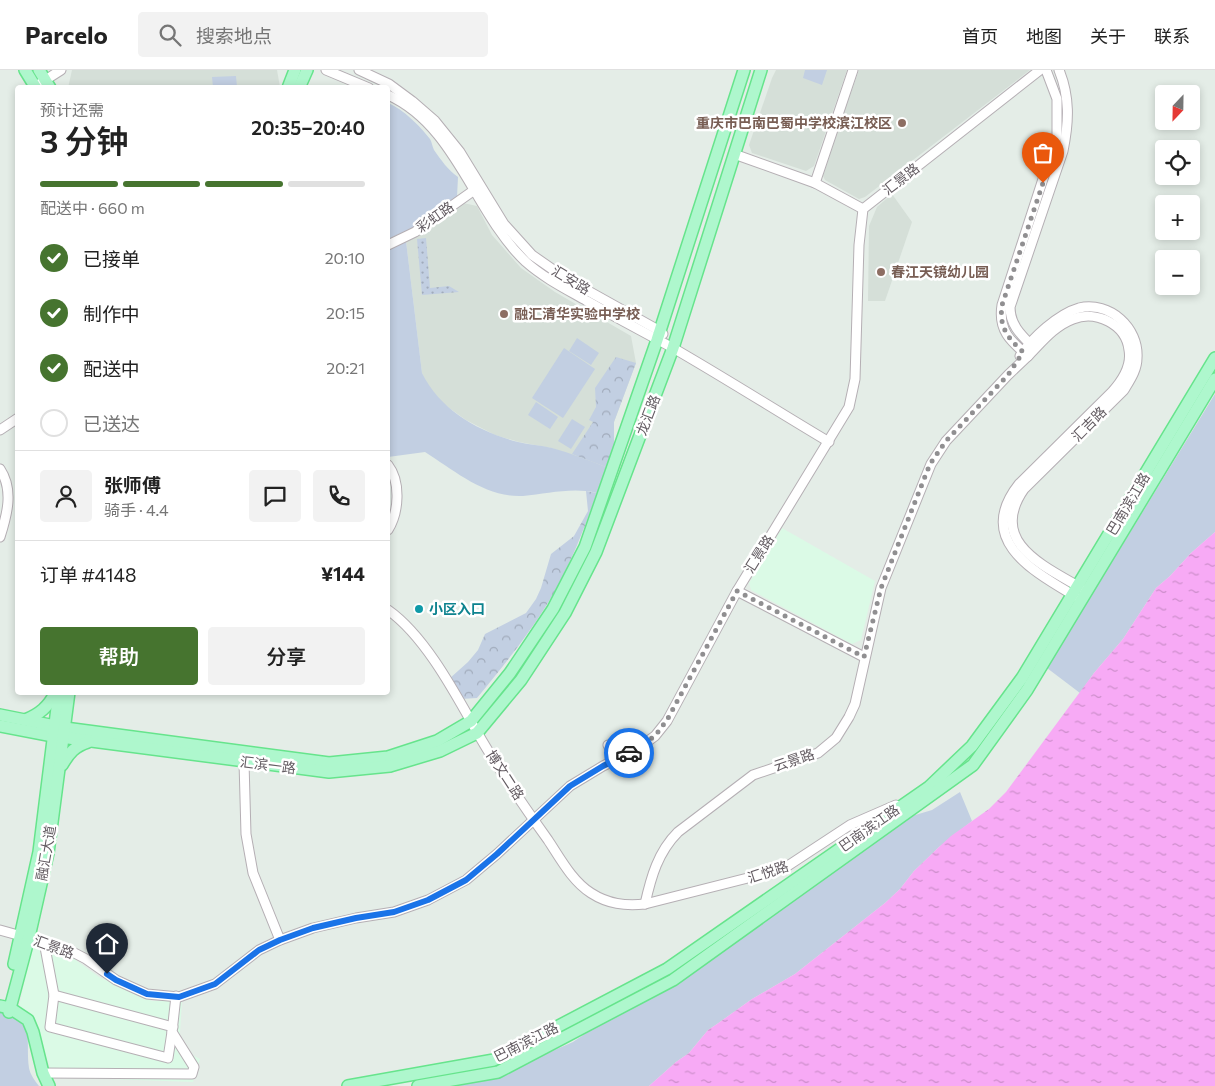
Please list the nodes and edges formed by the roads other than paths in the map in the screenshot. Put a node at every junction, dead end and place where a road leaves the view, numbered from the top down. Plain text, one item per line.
1 (61, 70) edge
2 (295, 70) edge
3 (307, 70) edge
4 (326, 70) edge
5 (359, 70) edge
6 (744, 70) edge
7 (761, 70) edge
8 (853, 70) edge
9 (1040, 70) edge
10 (1046, 70) edge
11 (1059, 70) edge
12 (38, 78) edge
13 (289, 85) edge
14 (300, 85) edge
15 (363, 85) edge
16 (390, 96) edge
17 (734, 154) junction
18 (815, 183) junction
19 (478, 188) junction
20 (863, 209) junction
21 (390, 244) edge
22 (659, 336) junction
23 (1033, 347) junction
24 (673, 348) junction
25 (1025, 354) junction
26 (1215, 358) edge
27 (1008, 375) joint
28 (1215, 379) edge
29 (15, 420) edge
30 (0, 430) edge
31 (828, 442) junction
32 (0, 469) edge
33 (390, 470) edge
34 (390, 525) edge
35 (0, 537) edge
36 (737, 591) junction
37 (1080, 593) junction
38 (390, 612) edge
39 (864, 657) junction
40 (55, 695) edge
41 (57, 695) edge
42 (69, 697) edge
43 (0, 715) edge
44 (471, 721) junction
45 (0, 726) edge
46 (26, 726) junction
47 (59, 732) junction
48 (477, 732) junction
49 (92, 736) junction
50 (608, 745) dead end
51 (615, 760) junction
52 (244, 762) junction
53 (55, 767) junction
54 (907, 801) junction
55 (533, 819) junction
56 (645, 904) junction
57 (0, 930) edge
58 (25, 936) junction
59 (280, 940) junction
60 (44, 942) junction
61 (54, 995) junction
62 (176, 996) junction
63 (4, 1008) edge
64 (173, 1029) junction
65 (43, 1073) junction
66 (41, 1086) edge
67 (49, 1086) edge
68 (348, 1086) edge
69 (418, 1086) edge

1 - 12 street
2 - 13 main road
3 - 14 main road
4 - 15 street
5 - 19 street, 汇安路
6 - 22 main road, 龙汇路
7 - 17 main road, 龙汇路
8 - 18 street
9 - 20 street, 汇景路
10 - 25 street
11 - 23 street
16 - 19 street, 汇安路
17 - 18 street
17 - 24 main road, 龙汇路
18 - 20 street
19 - 21 street, 彩虹路
19 - 22 street, 汇安路
20 - 31 street, 汇景路
22 - 24 street, 汇安路
22 - 44 main road, 龙汇路
23 - 25 street, 汇吉路
23 - 37 street, 汇吉路
24 - 31 street, 汇安路
24 - 48 main road, 龙汇路
25 - 27 street, 汇吉路
26 - 37 main road, 巴南滨江路
27 - 39 street, 云景路
28 - 37 main road, 巴南滨江路
29 - 30 street
31 - 36 street, 汇景路
32 - 35 street
33 - 34 street
36 - 39 street
36 - 51 street, 汇景路
37 - 54 main road, 巴南滨江路
37 - 69 main road, 巴南滨江路
38 - 44 street, 博文二路
39 - 56 street, 云景路
40 - 46 main road
41 - 47 main road, 融汇大道
42 - 47 main road, 融汇大道
42 - 49 main road
43 - 46 main road
44 - 48 street, 博文二路
44 - 49 main road, 汇滨一路
45 - 46 main road
46 - 47 main road, 汇滨一路
46 - 53 main road
47 - 49 main road, 汇滨一路
47 - 53 main road, 融汇大道
48 - 52 main road, 汇滨一路
48 - 55 street, 博文二路
49 - 52 main road, 汇滨一路
49 - 53 main road
50 - 51 street
51 - 55 street, 汇景路
52 - 59 street
53 - 58 main road, 融汇大道
54 - 56 street, 汇悦路
54 - 68 main road, 巴南滨江路
55 - 56 street, 博文二路
55 - 59 street, 汇景路
57 - 58 street, 汇景路
58 - 60 street, 汇景路
58 - 63 main road, 融汇大道
59 - 62 street, 汇景路
60 - 61 street
60 - 62 street, 汇景路
61 - 64 street
61 - 64 street
62 - 64 street
63 - 65 main road
63 - 66 main road
64 - 65 street
65 - 67 main road

